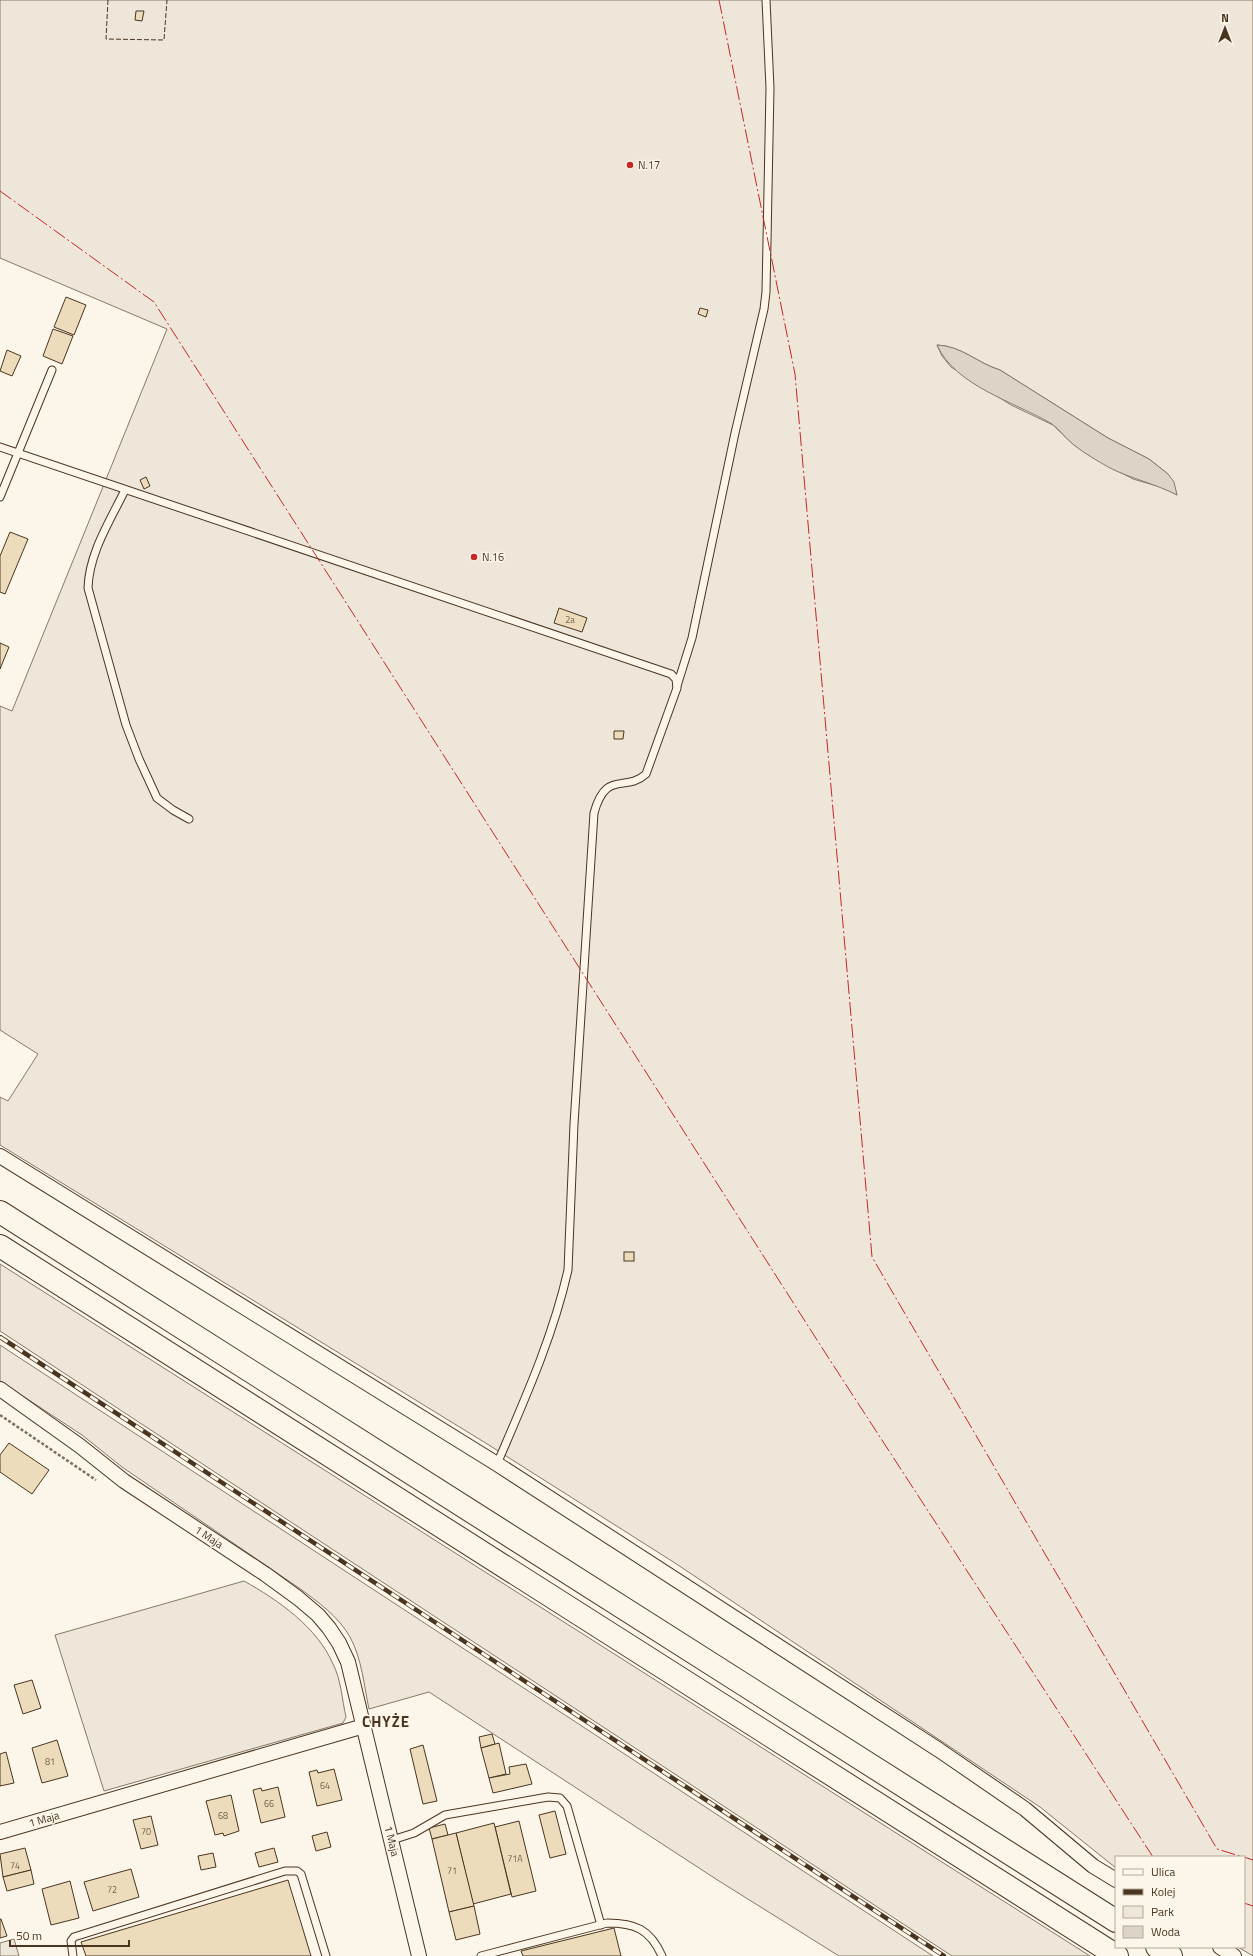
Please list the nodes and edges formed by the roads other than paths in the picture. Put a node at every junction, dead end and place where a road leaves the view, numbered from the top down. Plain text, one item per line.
1 (766, 0) edge
2 (52, 370) dead end
3 (0, 447) edge
4 (17, 454) junction
5 (125, 490) junction
6 (0, 497) edge
7 (677, 688) junction
8 (189, 819) dead end
9 (0, 1156) edge
10 (0, 1212) edge
11 (0, 1246) edge
12 (0, 1389) edge
13 (497, 1464) junction
14 (364, 1726) junction
15 (0, 1832) edge
16 (392, 1840) junction
17 (1115, 1879) edge
18 (1115, 1920) edge
19 (601, 1924) junction
20 (1159, 1948) edge
21 (1222, 1948) edge
22 (510, 1952) edge
23 (74, 1956) edge
24 (326, 1956) edge
25 (419, 1956) edge
26 (481, 1956) edge
27 (662, 1956) edge
28 (1117, 1956) edge
29 (1171, 1956) edge
30 (1234, 1956) edge

1 - 7 lane
2 - 4 lane
3 - 4 lane
4 - 5 lane
4 - 6 lane
5 - 7 lane
5 - 8 lane
7 - 13 lane
9 - 13 street
10 - 18 highway
11 - 28 highway
12 - 14 street, 1 Maja
13 - 17 street
14 - 15 street, 1 Maja
14 - 16 street, 1 Maja
16 - 19 lane
16 - 25 street, 1 Maja
19 - 22 lane
19 - 27 lane
20 - 29 highway
21 - 30 street
22 - 26 lane
23 - 24 lane

